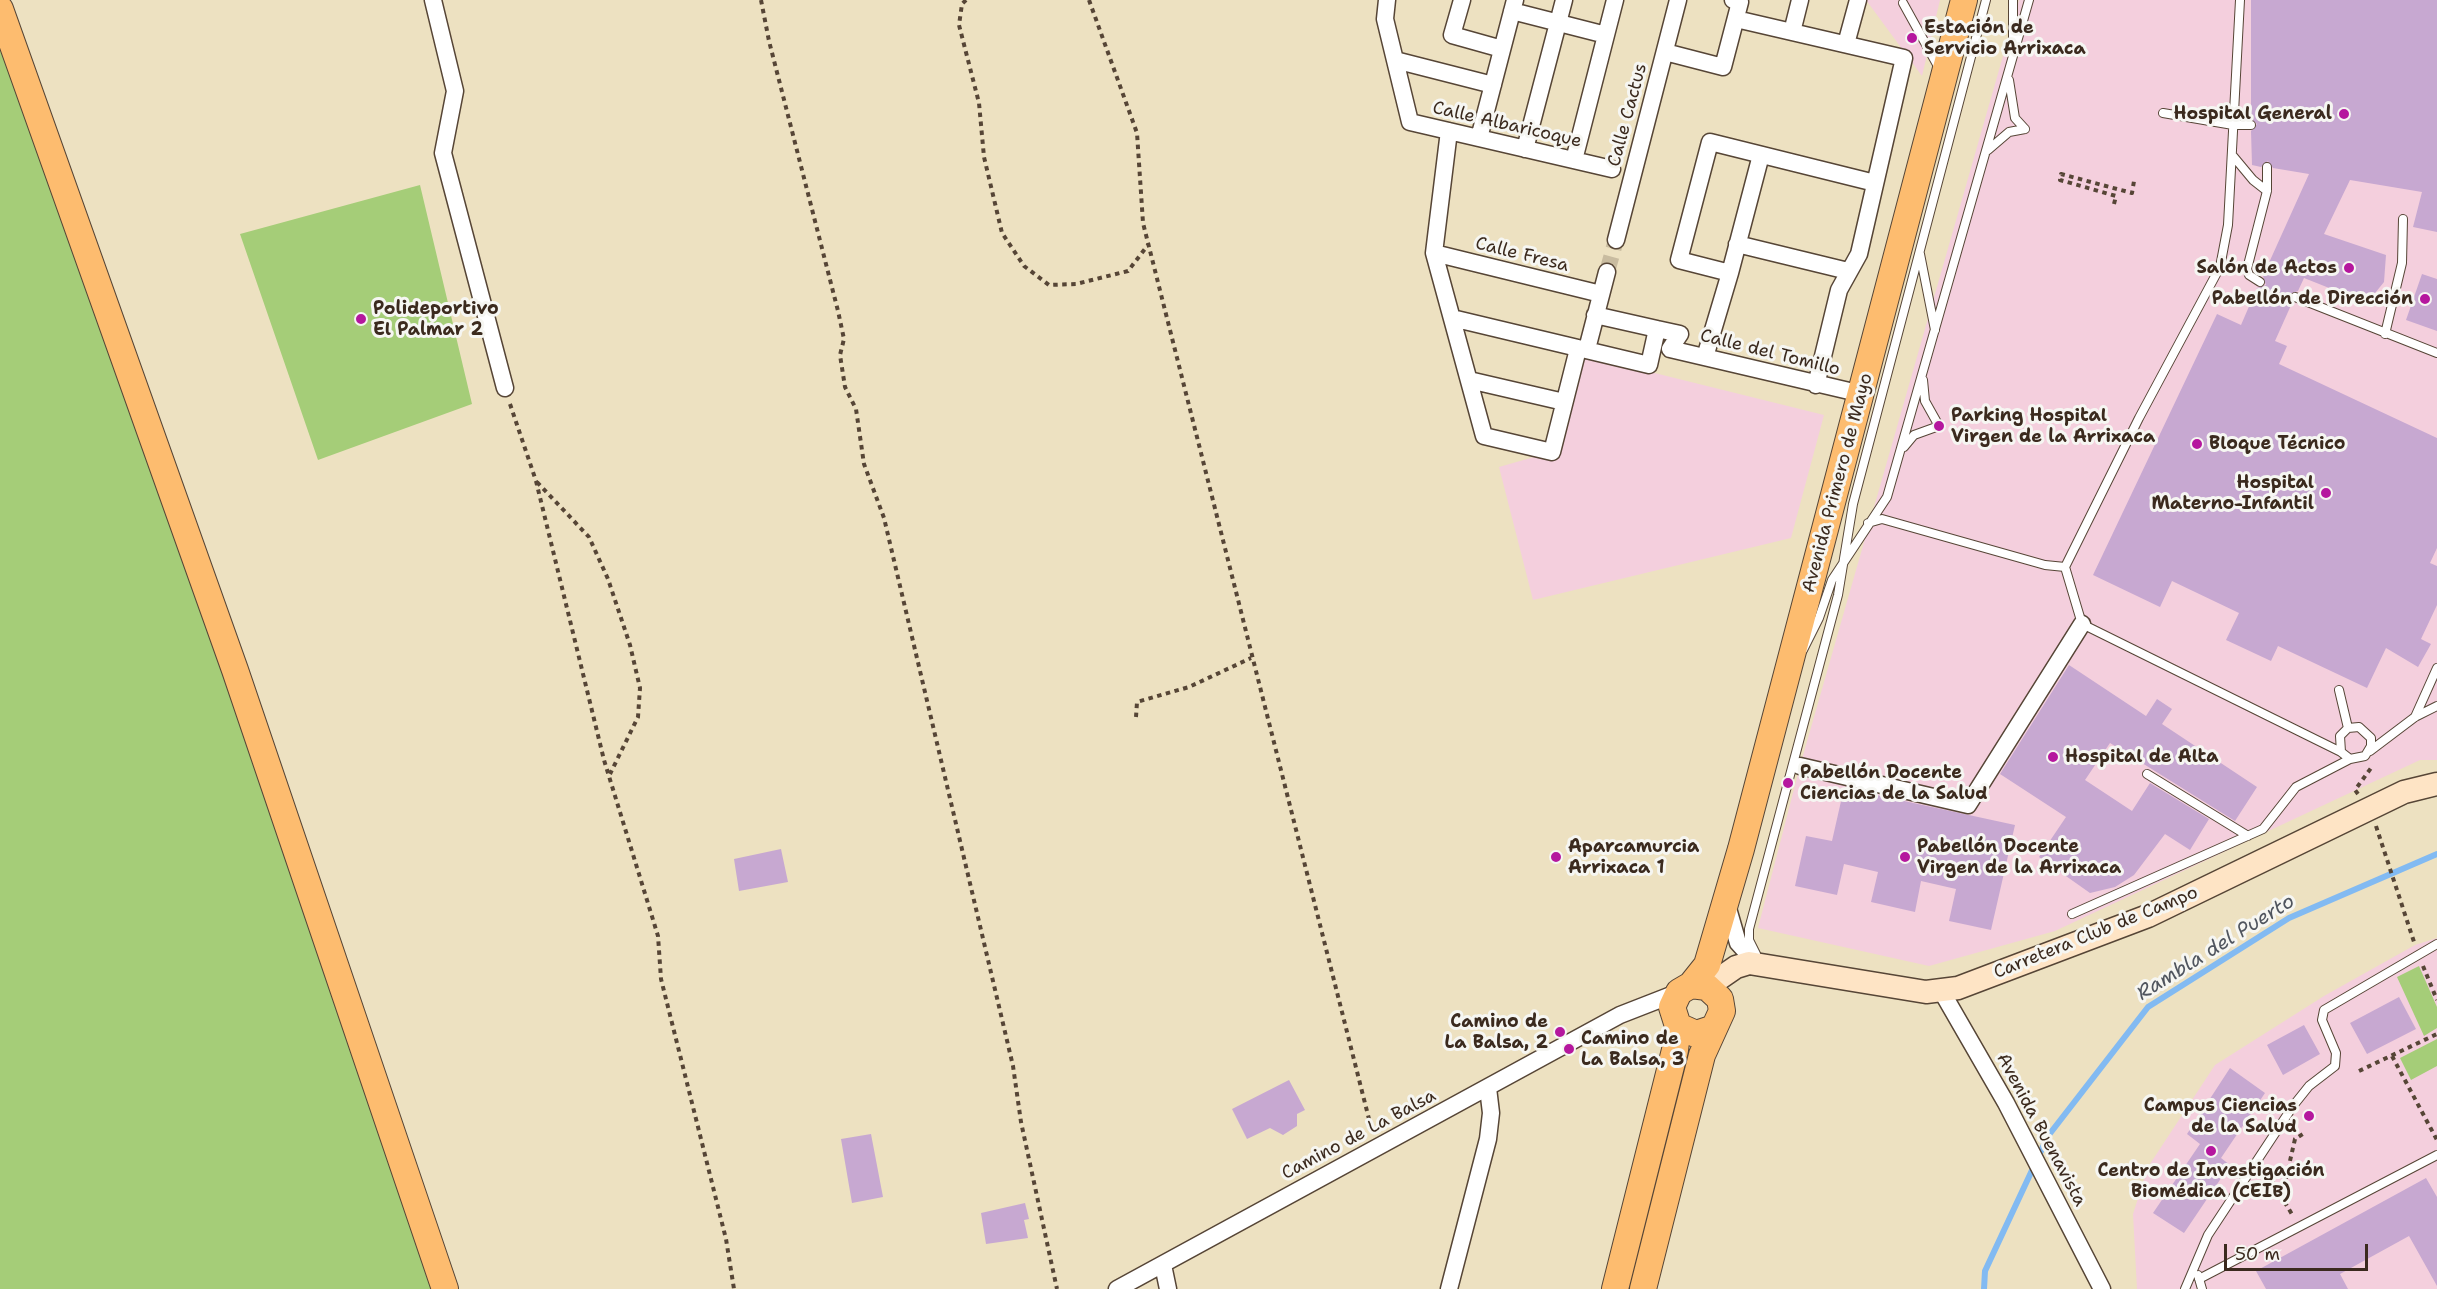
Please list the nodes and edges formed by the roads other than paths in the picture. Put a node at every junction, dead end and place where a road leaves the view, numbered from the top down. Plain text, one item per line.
1 (433, 0) edge
2 (1387, 0) edge
3 (1462, 0) edge
4 (1564, 0) edge
5 (1615, 0) edge
6 (1678, 0) edge
7 (1800, 0) edge
8 (1858, 0) edge
9 (1964, 0) edge
10 (1986, 0) edge
11 (2013, 0) edge
12 (2029, 0) edge
13 (2240, 0) edge
14 (1903, 3) dead end
15 (1514, 5) edge
16 (1736, 7) edge
17 (0, 9) edge
18 (1558, 23) junction
19 (1792, 32) junction
20 (1606, 35) junction
21 (1846, 44) junction
22 (1502, 49) junction
23 (1665, 52) junction
24 (2013, 52) junction
25 (1395, 60) junction
26 (2009, 70) junction
27 (1944, 78) junction
28 (1493, 85) junction
29 (2163, 113) dead end
30 (2233, 125) junction
31 (2251, 125) dead end
32 (1449, 131) junction
33 (1479, 138) junction
34 (1525, 148) junction
35 (1986, 153) junction
36 (1761, 155) junction
37 (2233, 156) junction
38 (1574, 160) junction
39 (2267, 167) dead end
40 (1612, 169) dead end
41 (1875, 183) junction
42 (2267, 191) junction
43 (1914, 194) junction
44 (2403, 219) dead end
45 (1616, 240) tunnel mouth
46 (1737, 244) junction
47 (1920, 249) junction
48 (1434, 253) junction
49 (1848, 271) junction
50 (1607, 272) tunnel mouth
51 (1730, 273) junction
52 (2260, 282) dead end
53 (1600, 294) junction
54 (2295, 297) dead end
55 (1595, 315) junction
56 (1452, 318) junction
57 (1657, 330) junction
58 (1935, 330) junction
59 (2385, 334) junction
60 (1582, 349) junction
61 (2437, 353) edge
62 (1705, 357) junction
63 (1923, 370) junction
64 (1469, 380) junction
65 (1816, 385) junction
66 (505, 388) road end
67 (1862, 394) junction
68 (1564, 402) junction
69 (1898, 458) junction
70 (1885, 499) junction
71 (1890, 521) junction
72 (1867, 523) junction
73 (1845, 557) junction
74 (2065, 567) junction
75 (2082, 624) junction
76 (2437, 668) edge
77 (1788, 674) junction
78 (2339, 690) dead end
79 (2437, 706) edge
80 (2415, 717) junction
81 (2348, 728) junction
82 (2369, 751) junction
83 (2341, 752) junction
84 (2350, 759) junction
85 (1800, 766) dead end
86 (2147, 774) dead end
87 (2437, 784) edge
88 (2248, 836) junction
89 (1726, 896) junction
90 (2072, 914) dead end
91 (2437, 944) edge
92 (1757, 966) junction
93 (1705, 992) junction
94 (1942, 992) junction
95 (1620, 1015) junction
96 (1676, 1022) junction
97 (1488, 1088) junction
98 (2437, 1155) edge
99 (1163, 1265) junction
100 (2195, 1266) junction
101 (2199, 1279) junction
102 (1647, 1283) edge
103 (445, 1289) edge
104 (1117, 1289) edge
105 (1168, 1289) edge
106 (1449, 1289) edge
107 (1616, 1289) edge
108 (2102, 1289) edge
109 (2185, 1289) edge
110 (2202, 1289) edge

1 - 66 street
2 - 25 street, Calle Albaricoque
3 - 22 street
4 - 18 street
5 - 20 street
6 - 23 street, Calle Cactus
7 - 19 street
8 - 21 street
9 - 27 main road, Avenida Primero de Mayo
10 - 47 lane
11 - 24 lane
12 - 24 lane
13 - 30 lane
14 - 27 lane
15 - 18 street
15 - 22 street
16 - 19 street
16 - 23 street
17 - 103 main road
18 - 20 street
18 - 34 street
19 - 21 street
20 - 38 street
21 - 41 street
22 - 28 street
23 - 45 street, Calle Cactus
24 - 26 lane
25 - 28 street
25 - 32 street, Calle Albaricoque
26 - 35 lane
26 - 35 lane
27 - 43 main road, Avenida Primero de Mayo
28 - 33 street
29 - 30 lane
30 - 31 lane
30 - 37 lane
32 - 33 street, Calle Albaricoque
32 - 48 street
33 - 34 street, Calle Albaricoque
34 - 38 street, Calle Albaricoque
35 - 58 lane
36 - 41 street
36 - 46 street
36 - 51 street
37 - 42 lane
37 - 74 lane
38 - 40 street, Calle Albaricoque
39 - 42 lane
41 - 49 street
42 - 52 lane
43 - 47 lane
43 - 67 main road, Avenida Primero de Mayo
44 - 59 lane
46 - 49 street
46 - 51 street
47 - 58 lane
47 - 73 lane
48 - 53 street, Calle Fresa
48 - 56 street
49 - 65 street
50 - 53 street
51 - 62 street
53 - 55 street
54 - 59 lane
55 - 57 street
55 - 60 street
56 - 60 street
56 - 64 street
57 - 60 street
57 - 62 street, Calle del Tomillo
58 - 63 lane
59 - 61 lane
60 - 68 street
62 - 65 street, Calle del Tomillo
63 - 69 lane
63 - 69 lane
64 - 68 street
64 - 68 street
65 - 67 street, Calle del Tomillo
67 - 77 main road, Avenida Primero de Mayo
69 - 70 lane
70 - 71 lane
70 - 72 lane
71 - 72 lane
71 - 74 lane
72 - 73 lane
73 - 77 lane
73 - 92 lane
74 - 75 lane
75 - 83 lane
75 - 85 street
76 - 80 lane
77 - 89 main road, Avenida Primero de Mayo
78 - 81 lane
79 - 80 lane
80 - 82 lane
81 - 82 lane
81 - 83 lane
82 - 84 lane
83 - 84 lane
84 - 88 lane
86 - 88 lane
87 - 94 street, Carretera Club de Campo
88 - 90 lane
89 - 92 street
89 - 93 main road, Avenida Primero de Mayo
91 - 100 lane
92 - 93 street
92 - 94 street, Carretera Club de Campo
93 - 95 street, Camino de La Balsa
93 - 96 main road
93 - 96 main road
93 - 102 main road
94 - 108 street, Avenida Buenavista
95 - 96 street, Camino de La Balsa
95 - 97 street, Camino de La Balsa
96 - 107 main road
97 - 99 street, Camino de La Balsa
97 - 106 street
98 - 101 lane
99 - 104 street, Camino de La Balsa
99 - 105 street
100 - 101 lane
100 - 109 lane
101 - 110 lane

